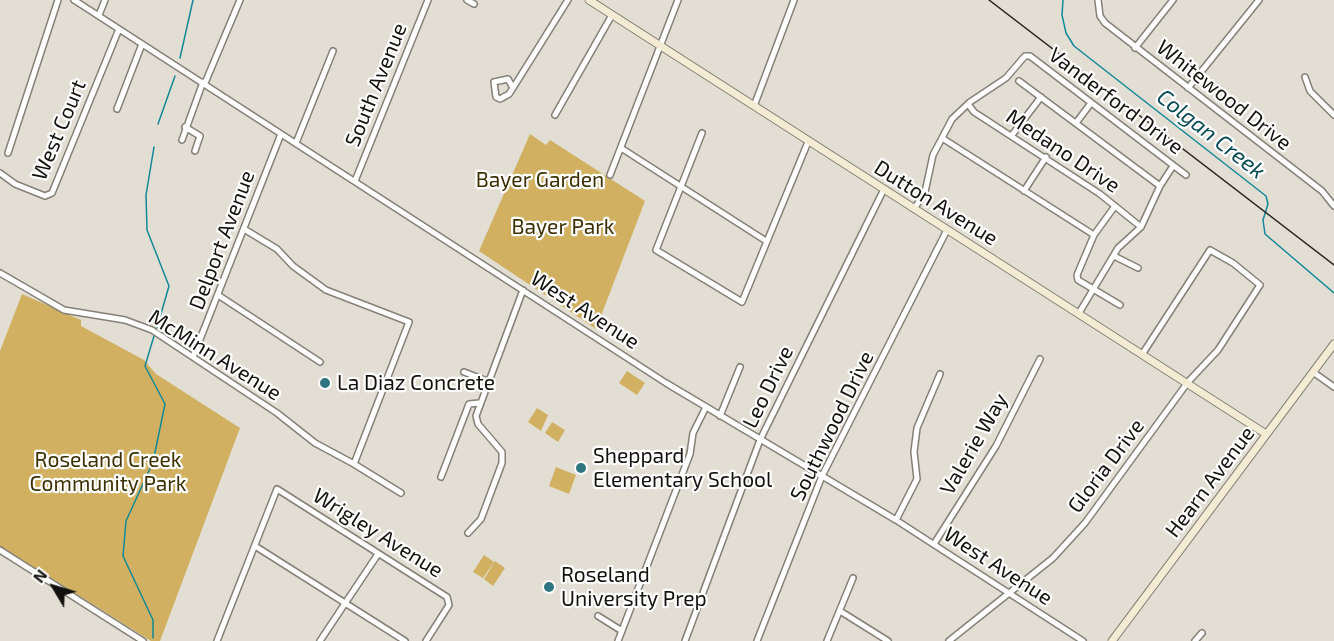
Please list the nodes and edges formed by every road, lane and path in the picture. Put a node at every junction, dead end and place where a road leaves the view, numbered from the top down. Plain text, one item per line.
1 (58, 0) edge
2 (74, 0) edge
3 (105, 0) edge
4 (240, 0) edge
5 (428, 0) edge
6 (467, 0) edge
7 (568, 0) edge
8 (589, 0) edge
9 (678, 0) edge
10 (794, 0) edge
11 (1098, 0) edge
12 (1173, 0) edge
13 (1259, 0) edge
14 (474, 4) dead end
15 (99, 15) junction
16 (612, 15) junction
17 (119, 28) junction
18 (142, 44) junction
19 (659, 46) junction
20 (1135, 48) junction
21 (333, 51) dead end
22 (1305, 77) dead end
23 (1019, 81) dead end
24 (204, 82) junction
25 (513, 88) dead end
26 (1188, 88) junction
27 (1041, 97) junction
28 (1091, 102) junction
29 (968, 104) junction
30 (754, 106) junction
31 (117, 109) dead end
32 (1334, 115) edge
33 (555, 116) dead end
34 (1076, 123) junction
35 (185, 127) junction
36 (702, 133) dead end
37 (281, 134) junction
38 (1012, 135) junction
39 (942, 138) junction
40 (182, 140) dead end
41 (808, 142) junction
42 (296, 143) junction
43 (621, 148) junction
44 (195, 151) dead end
45 (8, 153) dead end
46 (1046, 158) junction
47 (1173, 166) junction
48 (1, 174) edge
49 (610, 175) dead end
50 (1186, 175) dead end
51 (355, 181) junction
52 (681, 186) junction
53 (1160, 186) junction
54 (884, 189) junction
55 (1024, 190) junction
56 (1115, 206) junction
57 (1334, 206) edge
58 (914, 209) junction
59 (1141, 227) junction
60 (244, 229) junction
61 (947, 230) junction
62 (1094, 235) junction
63 (766, 241) junction
64 (1114, 256) junction
65 (1138, 268) dead end
66 (0, 273) edge
67 (522, 290) junction
68 (1095, 290) junction
69 (218, 295) junction
70 (1120, 305) dead end
71 (1079, 313) junction
72 (1334, 344) edge
73 (1143, 353) junction
74 (193, 357) junction
75 (1040, 359) dead end
76 (320, 362) dead end
77 (740, 367) dead end
78 (464, 372) dead end
79 (1313, 372) junction
80 (940, 374) dead end
81 (487, 381) junction
82 (1188, 382) junction
83 (1334, 387) edge
84 (479, 402) junction
85 (705, 407) junction
86 (720, 416) junction
87 (1266, 434) junction
88 (760, 440) junction
89 (354, 464) junction
90 (822, 476) junction
91 (441, 477) dead end
92 (401, 493) dead end
93 (896, 520) junction
94 (468, 533) dead end
95 (934, 544) junction
96 (255, 546) junction
97 (0, 550) edge
98 (378, 554) junction
99 (853, 578) dead end
100 (1008, 592) junction
101 (346, 604) junction
102 (840, 611) junction
103 (598, 616) dead end
104 (622, 631) junction
105 (1202, 633) dead end
106 (396, 638) edge
107 (143, 641) edge
108 (217, 641) edge
109 (320, 641) edge
110 (405, 641) edge
111 (426, 641) edge
112 (618, 641) edge
113 (685, 641) edge
114 (757, 641) edge
115 (827, 641) edge
116 (888, 641) edge
117 (950, 641) edge
118 (1083, 641) edge
119 (1112, 641) edge
120 (1195, 641) edge

1 - 45 street
2 - 15 street, West Avenue
3 - 15 street
4 - 24 street
5 - 51 street, South Avenue
6 - 14 street
7 - 25 street
8 - 16 main road, Dutton Avenue
9 - 19 street
10 - 30 street
11 - 20 street, Whitewood Drive
12 - 20 street
13 - 26 street
15 - 17 street, West Avenue
16 - 19 main road, Dutton Avenue
16 - 33 street
17 - 18 street, West Avenue
17 - 48 street, West Court
18 - 24 street, West Avenue
18 - 31 street
19 - 30 main road, Dutton Avenue
19 - 43 street
20 - 26 street, Whitewood Drive
21 - 42 street
22 - 32 street
23 - 27 street
24 - 35 street
24 - 37 street, West Avenue
26 - 57 street, Whitewood Drive
27 - 34 street
27 - 38 street
28 - 29 street, Vanderford Drive
28 - 34 street
28 - 47 street, Vanderford Drive
29 - 38 street, Medano Drive
29 - 39 street
30 - 41 main road, Dutton Avenue
34 - 53 street
35 - 40 street
35 - 44 street
36 - 52 street
37 - 42 street, West Avenue
37 - 60 street, Delport Avenue
38 - 46 street, Medano Drive
39 - 55 street
39 - 58 street
41 - 54 main road, Dutton Avenue
41 - 63 street
42 - 51 street, West Avenue
43 - 49 street
43 - 52 street
46 - 55 street
46 - 56 street, Medano Drive
47 - 50 street, Vanderford Drive
47 - 53 street
51 - 67 street, West Avenue
52 - 63 street
52 - 63 street
53 - 59 street
54 - 58 main road, Dutton Avenue
54 - 88 street, Leo Drive
55 - 62 street
56 - 59 street, Medano Drive
56 - 62 street
58 - 61 main road, Dutton Avenue
59 - 64 street
60 - 69 street, Delport Avenue
60 - 89 street
61 - 71 main road, Dutton Avenue
61 - 90 street, Southwood Drive
62 - 68 street
64 - 65 street
64 - 68 street
66 - 74 street, McMinn Avenue
67 - 81 street
67 - 85 street, West Avenue
68 - 70 street
68 - 71 street
69 - 74 street, Delport Avenue
69 - 76 street
71 - 73 main road, Dutton Avenue
72 - 79 main road, Hearn Avenue
73 - 82 main road, Dutton Avenue
73 - 82 street, Gloria Drive
74 - 89 street, McMinn Avenue
75 - 95 street, Valerie Way
77 - 86 street
78 - 81 street
79 - 83 street
79 - 87 main road, Hearn Avenue
80 - 93 street
81 - 84 street
82 - 87 main road, Dutton Avenue
82 - 100 street, Gloria Drive
84 - 91 street
84 - 94 street
85 - 86 street, West Avenue
85 - 104 street
86 - 88 street, West Avenue
87 - 119 main road, Hearn Avenue
88 - 90 street, West Avenue
88 - 113 street, Leo Drive
89 - 92 street, McMinn Avenue
90 - 93 street, West Avenue
90 - 114 street, Southwood Drive
93 - 95 street, West Avenue
95 - 100 street, West Avenue
96 - 98 street, Wrigley Avenue
96 - 101 street
96 - 108 street
97 - 107 street
98 - 101 street
98 - 111 street, Wrigley Avenue
99 - 102 street
100 - 117 street, Gloria Drive
100 - 118 street, West Avenue
101 - 106 street
101 - 109 street
102 - 115 street
102 - 116 street
103 - 104 street
104 - 112 street
105 - 120 street
106 - 110 street

